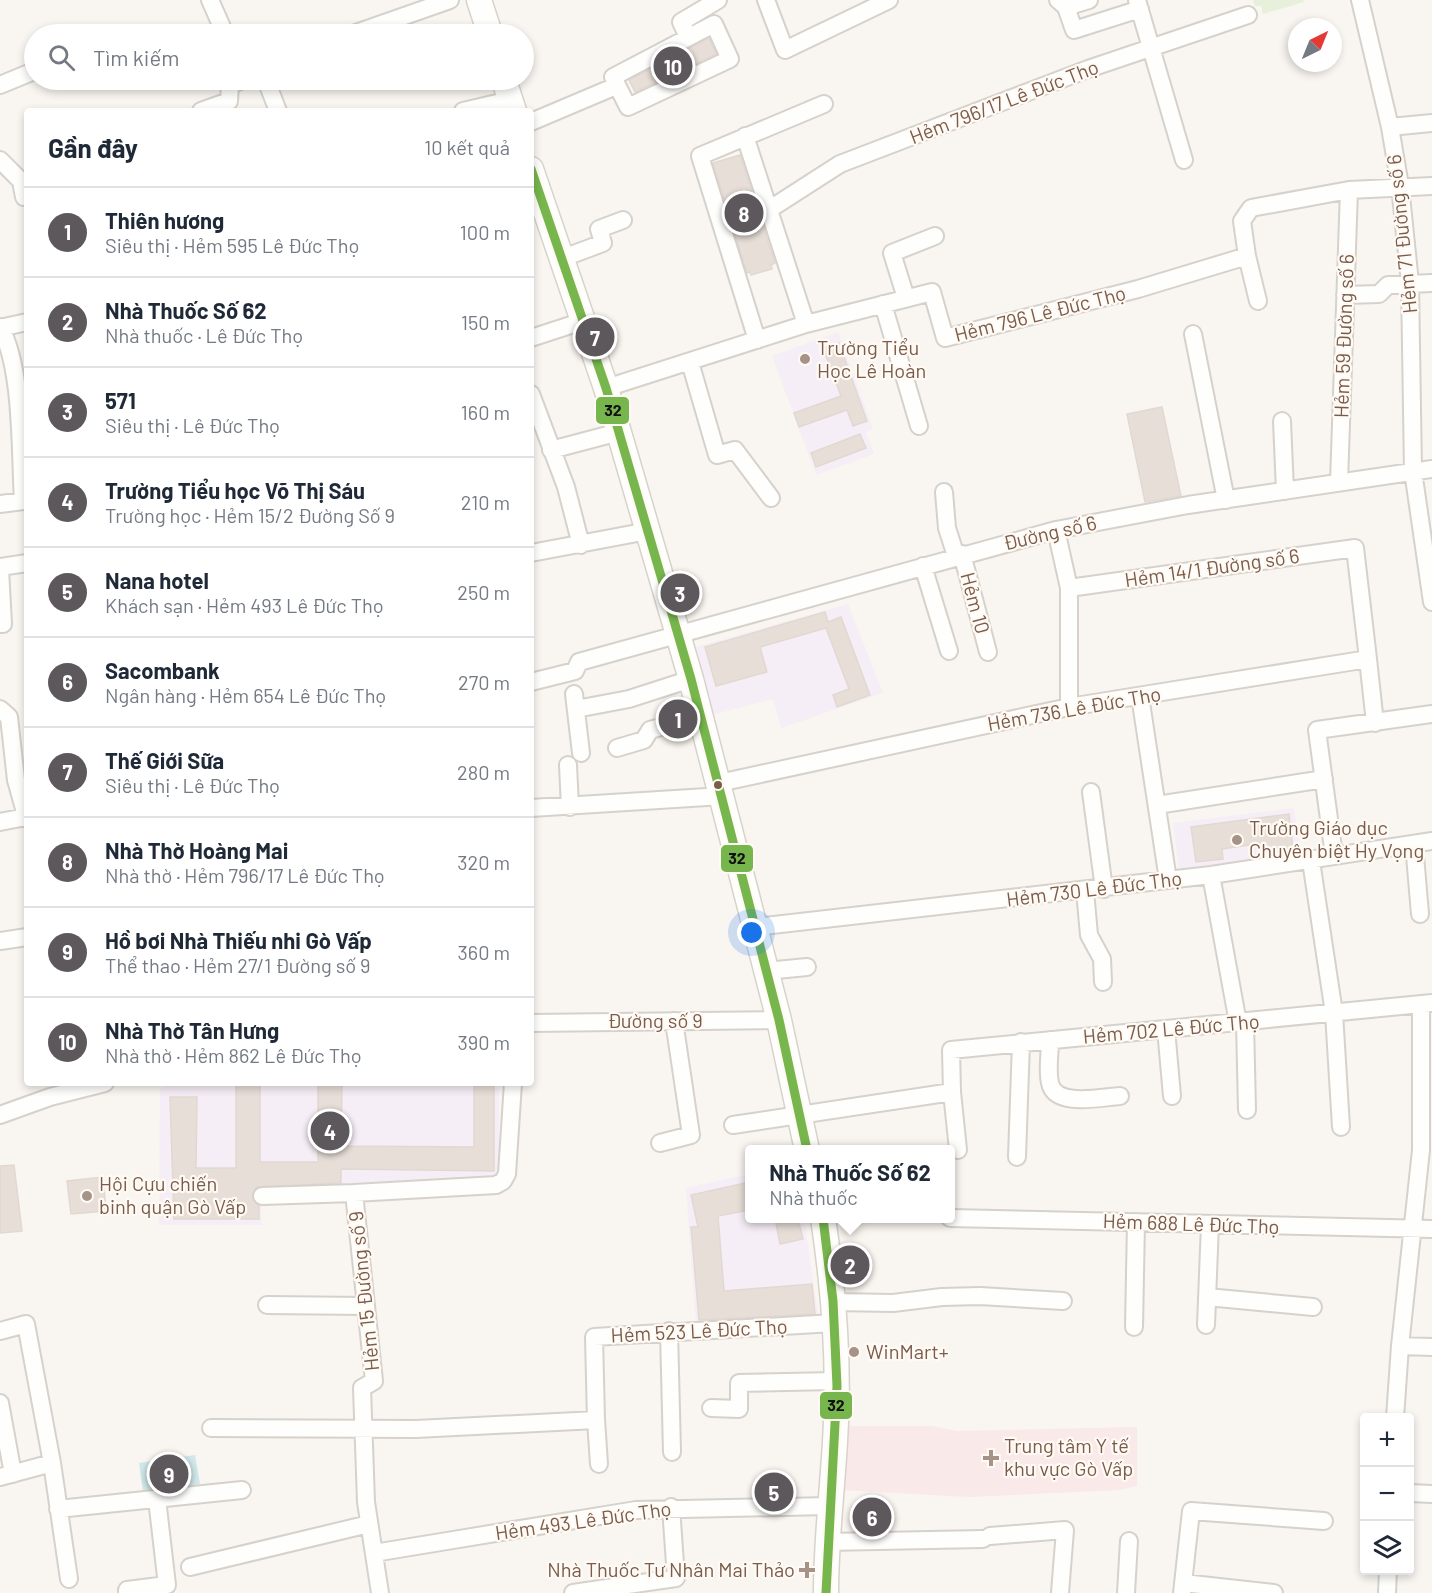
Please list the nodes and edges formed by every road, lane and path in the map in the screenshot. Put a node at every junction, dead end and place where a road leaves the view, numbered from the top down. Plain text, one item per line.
1 (210, 0) edge
2 (450, 0) edge
3 (478, 0) edge
4 (766, 0) edge
5 (890, 0) edge
6 (1089, 0) edge
7 (1360, 0) edge
8 (716, 1) edge
9 (1062, 4) edge
10 (1139, 4) edge
11 (1248, 15) dead end
12 (221, 24) edge
13 (382, 24) edge
14 (486, 24) edge
15 (688, 37) junction
16 (1151, 48) junction
17 (24, 75) edge
18 (0, 85) edge
19 (616, 86) junction
20 (230, 90) edge
21 (270, 90) edge
22 (509, 97) edge
23 (824, 104) dead end
24 (231, 106) edge
25 (277, 108) edge
26 (473, 108) edge
27 (534, 121) edge
28 (1432, 123) edge
29 (1390, 127) junction
30 (745, 136) junction
31 (0, 160) edge
32 (1184, 160) dead end
33 (1400, 186) junction
34 (1432, 186) edge
35 (1349, 190) junction
36 (534, 194) edge
37 (24, 197) edge
38 (770, 209) junction
39 (623, 220) dead end
40 (935, 236) dead end
41 (1247, 256) junction
42 (560, 260) junction
43 (1410, 283) junction
44 (1432, 283) edge
45 (1345, 295) junction
46 (906, 298) junction
47 (1258, 301) dead end
48 (883, 304) junction
49 (583, 321) junction
50 (24, 323) edge
51 (806, 324) junction
52 (0, 328) edge
53 (1193, 334) dead end
54 (534, 337) edge
55 (757, 340) junction
56 (690, 362) junction
57 (21, 376) edge
58 (606, 388) junction
59 (534, 402) edge
60 (1282, 421) dead end
61 (919, 426) dead end
62 (619, 432) junction
63 (551, 450) junction
64 (1432, 469) edge
65 (1413, 471) junction
66 (1339, 482) junction
67 (1285, 491) junction
68 (944, 492) dead end
69 (771, 498) dead end
70 (1226, 500) junction
71 (0, 504) edge
72 (1056, 530) junction
73 (648, 531) junction
74 (581, 545) junction
75 (534, 553) edge
76 (959, 555) junction
77 (24, 564) edge
78 (923, 566) junction
79 (0, 568) edge
80 (1069, 588) junction
81 (1432, 602) edge
82 (0, 624) edge
83 (676, 634) junction
84 (949, 651) dead end
85 (988, 652) dead end
86 (1368, 659) junction
87 (691, 679) junction
88 (534, 681) edge
89 (1140, 696) junction
90 (1069, 707) junction
91 (0, 709) edge
92 (1432, 714) edge
93 (700, 716) junction
94 (1375, 723) junction
95 (617, 747) dead end
96 (581, 753) dead end
97 (568, 765) dead end
98 (1324, 779) junction
99 (721, 789) junction
100 (1091, 792) dead end
101 (1157, 805) junction
102 (570, 807) junction
103 (24, 808) edge
104 (534, 808) edge
105 (24, 818) edge
106 (0, 822) edge
107 (1432, 841) edge
108 (1414, 844) junction
109 (1334, 856) junction
110 (1311, 861) junction
111 (1211, 875) junction
112 (1168, 880) junction
113 (1104, 889) junction
114 (1085, 891) junction
115 (1420, 914) dead end
116 (755, 927) junction
117 (24, 937) edge
118 (0, 941) edge
119 (807, 967) dead end
120 (766, 971) junction
121 (1102, 982) dead end
122 (1427, 1003) edge
123 (1334, 1013) junction
124 (779, 1020) junction
125 (674, 1021) junction
126 (534, 1023) edge
127 (1241, 1023) junction
128 (1166, 1029) junction
129 (1050, 1040) junction
130 (1021, 1042) junction
131 (93, 1086) edge
132 (513, 1086) edge
133 (952, 1092) junction
134 (1120, 1096) dead end
135 (1172, 1096) dead end
136 (1247, 1110) dead end
137 (0, 1115) edge
138 (800, 1116) junction
139 (733, 1125) dead end
140 (1341, 1127) dead end
141 (660, 1143) dead end
142 (806, 1145) edge
143 (958, 1150) dead end
144 (1426, 1150) edge
145 (1017, 1157) dead end
146 (354, 1193) junction
147 (262, 1196) dead end
148 (955, 1218) edge
149 (1136, 1222) junction
150 (824, 1223) edge
151 (1210, 1224) junction
152 (1413, 1228) junction
153 (1432, 1229) edge
154 (1207, 1298) junction
155 (1063, 1301) dead end
156 (267, 1305) dead end
157 (366, 1306) junction
158 (1313, 1307) dead end
159 (833, 1313) junction
160 (1206, 1325) dead end
161 (1134, 1327) dead end
162 (0, 1331) edge
163 (669, 1331) junction
164 (1400, 1346) junction
165 (1432, 1347) edge
166 (835, 1381) junction
167 (0, 1402) edge
168 (711, 1408) dead end
169 (1395, 1413) edge
170 (596, 1420) junction
171 (211, 1428) dead end
172 (362, 1428) junction
173 (672, 1452) dead end
174 (52, 1463) junction
175 (599, 1464) dead end
176 (7, 1475) edge
177 (242, 1490) dead end
178 (1414, 1493) edge
179 (1432, 1494) edge
180 (157, 1499) junction
181 (829, 1506) junction
182 (671, 1507) junction
183 (58, 1509) junction
184 (1324, 1521) dead end
185 (369, 1524) junction
186 (1129, 1541) dead end
187 (826, 1542) junction
188 (374, 1553) junction
189 (190, 1567) dead end
190 (1388, 1575) edge
191 (69, 1579) dead end
192 (1182, 1588) edge
193 (128, 1593) edge
194 (380, 1593) edge
195 (573, 1593) edge
196 (826, 1593) edge
197 (1060, 1593) edge
198 (1126, 1593) edge
199 (1274, 1593) edge
200 (1387, 1593) edge

1 - 12 street
2 - 13 street
3 - 14 main road
4 - 5 street
6 - 9 street
7 - 29 street, Hẻm 71 Đường số 6
8 - 15 street
9 - 10 street
10 - 16 street
11 - 16 street, Hẻm 796/17 Lê Đức Thọ
15 - 19 street
15 - 19 street
16 - 32 street
16 - 38 street, Hẻm 796/17 Lê Đức Thọ
17 - 18 street
19 - 27 street
20 - 24 street
21 - 25 street
22 - 26 street
23 - 30 street
28 - 29 street
29 - 33 street, Hẻm 71 Đường số 6
30 - 38 street
30 - 55 street
31 - 37 street
33 - 34 street
33 - 35 street
33 - 43 street, Hẻm 71 Đường số 6
35 - 41 street
35 - 45 street, Hẻm 59 Đường số 6
36 - 42 main road
38 - 51 street
39 - 42 street
40 - 46 street
41 - 46 street, Hẻm 796 Lê Đức Thọ
41 - 47 street
42 - 49 main road
43 - 44 street
43 - 45 street
43 - 65 street, Hẻm 71 Đường số 6
45 - 66 street, Hẻm 59 Đường số 6
46 - 48 street, Hẻm 796 Lê Đức Thọ
48 - 51 street, Hẻm 796 Lê Đức Thọ
48 - 61 street
49 - 54 street
49 - 58 main road
50 - 52 street
51 - 55 street, Hẻm 796 Lê Đức Thọ
52 - 57 street
53 - 70 street
55 - 56 street, Hẻm 796 Lê Đức Thọ
56 - 58 street, Hẻm 796 Lê Đức Thọ
56 - 69 street
57 - 71 street
58 - 62 main road
59 - 63 street
60 - 67 street
62 - 63 street
62 - 73 main road
63 - 74 street
64 - 65 street, Đường số 6
65 - 66 street, Đường số 6
65 - 81 street, Hẻm 71 Đường số 6
66 - 67 street, Đường số 6
67 - 70 street, Đường số 6
68 - 76 street, Hẻm 10
70 - 72 street, Đường số 6
72 - 76 street, Đường số 6
72 - 80 street
73 - 74 street
73 - 83 main road
74 - 75 street
76 - 78 street, Đường số 6
76 - 85 street, Hẻm 10
77 - 79 street
78 - 83 street, Đường số 6
78 - 84 street
79 - 82 street
80 - 86 street, Hẻm 14/1 Đường số 6
80 - 90 street
83 - 87 main road
83 - 88 street, Đường số 6
86 - 89 street, Hẻm 736 Lê Đức Thọ
86 - 94 street
87 - 93 main road
87 - 96 street
89 - 90 street, Hẻm 736 Lê Đức Thọ
89 - 101 street
90 - 99 street, Hẻm 736 Lê Đức Thọ
91 - 103 street
92 - 94 street
93 - 95 street
93 - 99 main road
94 - 98 street
97 - 102 street
98 - 101 street
98 - 109 street
99 - 102 street, Hẻm 736 Lê Đức Thọ
99 - 116 main road
100 - 113 street
101 - 112 street
102 - 104 street, Hẻm 736 Lê Đức Thọ
105 - 106 street
107 - 108 street, Hẻm 730 Lê Đức Thọ
108 - 109 street, Hẻm 730 Lê Đức Thọ
108 - 115 street
109 - 110 street, Hẻm 730 Lê Đức Thọ
110 - 111 street, Hẻm 730 Lê Đức Thọ
110 - 123 street
111 - 112 street, Hẻm 730 Lê Đức Thọ
111 - 127 street
112 - 113 street, Hẻm 730 Lê Đức Thọ
113 - 114 street, Hẻm 730 Lê Đức Thọ
114 - 116 street, Hẻm 730 Lê Đức Thọ
114 - 121 street
116 - 120 main road
117 - 118 street
119 - 120 street
120 - 124 main road
122 - 123 street, Hẻm 702 Lê Đức Thọ
122 - 144 street
123 - 127 street, Hẻm 702 Lê Đức Thọ
123 - 140 street
124 - 125 street, Đường số 9
124 - 138 main road
125 - 126 street, Đường số 9
125 - 141 street
127 - 128 street, Hẻm 702 Lê Đức Thọ
127 - 136 street
128 - 129 street, Hẻm 702 Lê Đức Thọ
128 - 135 street
129 - 130 street, Hẻm 702 Lê Đức Thọ
129 - 134 street
130 - 133 street, Hẻm 702 Lê Đức Thọ
130 - 145 street
131 - 137 street
132 - 146 street, Hẻm 15 Đường số 9
133 - 138 street
133 - 143 street, Hẻm 702 Lê Đức Thọ
138 - 139 street
138 - 142 main road
144 - 152 street
146 - 147 street
146 - 157 street, Hẻm 15 Đường số 9
148 - 149 street, Hẻm 688 Lê Đức Thọ
149 - 151 street, Hẻm 688 Lê Đức Thọ
149 - 161 street
150 - 159 main road
151 - 152 street, Hẻm 688 Lê Đức Thọ
151 - 154 street
152 - 153 street, Hẻm 688 Lê Đức Thọ
152 - 164 street
154 - 158 street
154 - 160 street
155 - 159 street, Hẻm 523 Lê Đức Thọ
156 - 157 street
157 - 172 street, Hẻm 15 Đường số 9
159 - 163 street, Hẻm 523 Lê Đức Thọ
159 - 166 main road
162 - 174 street
163 - 170 street, Hẻm 523 Lê Đức Thọ
163 - 173 street
164 - 165 street
164 - 169 street
166 - 168 street
166 - 181 main road
167 - 176 street
170 - 172 street
170 - 175 street
171 - 172 street
172 - 185 street, Hẻm 15 Đường số 9
174 - 176 street
174 - 183 street
177 - 180 street
178 - 179 street
180 - 183 street
180 - 193 street
181 - 182 street, Hẻm 493 Lê Đức Thọ
181 - 187 main road
182 - 188 street, Hẻm 493 Lê Đức Thọ
182 - 195 street
183 - 191 street
184 - 192 street
185 - 188 street, Hẻm 15 Đường số 9
185 - 189 street
186 - 198 street
187 - 196 main road
187 - 197 street
188 - 194 street, Hẻm 15 Đường số 9
190 - 200 street
192 - 199 street

